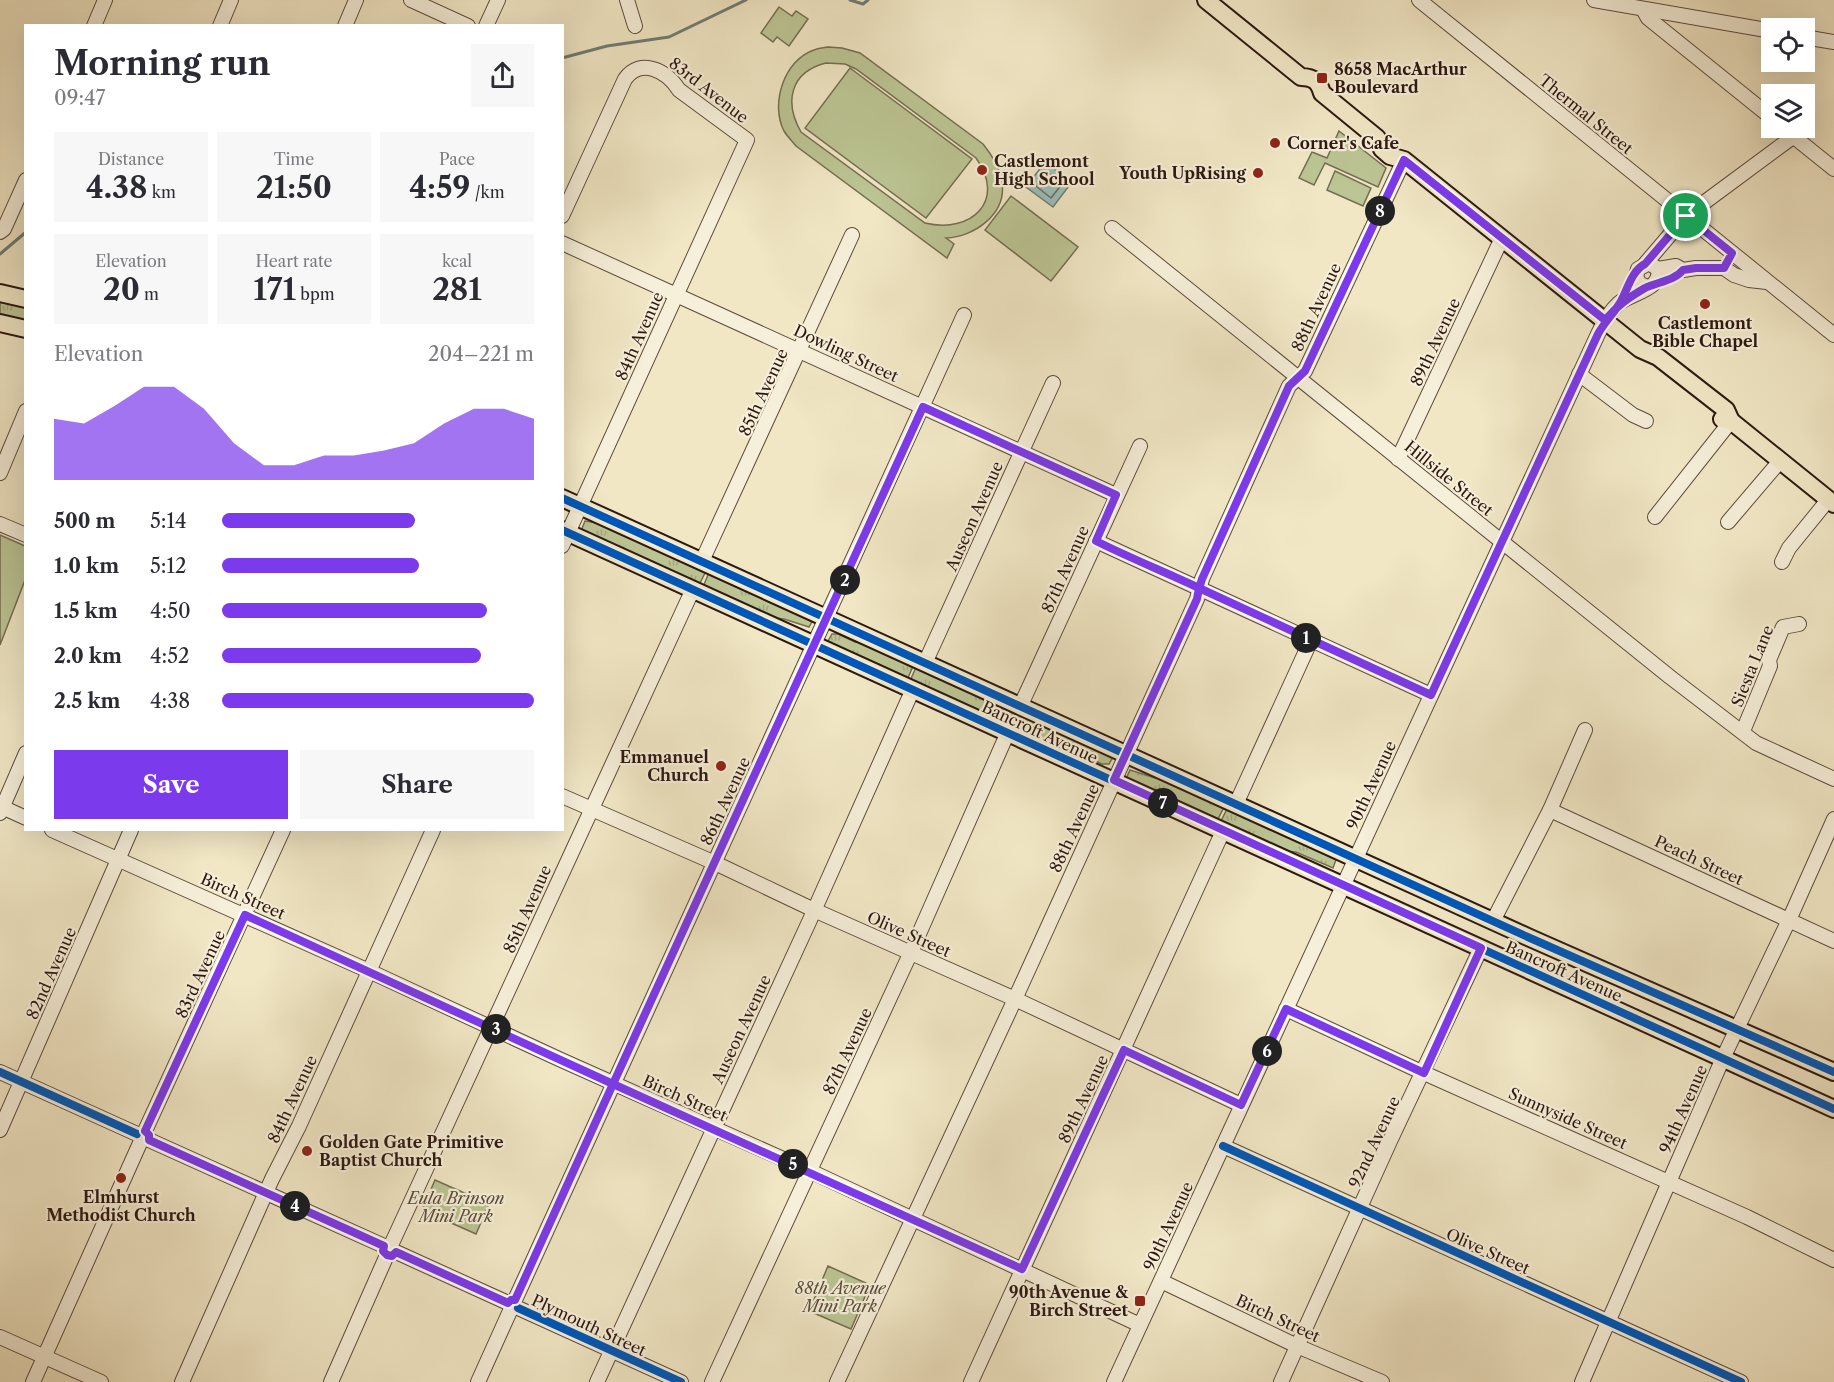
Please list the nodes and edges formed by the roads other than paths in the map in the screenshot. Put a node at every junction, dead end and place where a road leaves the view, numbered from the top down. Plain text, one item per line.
1 (105, 0) edge
2 (231, 0) edge
3 (356, 0) edge
4 (411, 0) edge
5 (498, 0) edge
6 (627, 0) edge
7 (1206, 0) edge
8 (1419, 0) edge
9 (1594, 0) edge
10 (1643, 9) junction
11 (95, 24) edge
12 (221, 24) edge
13 (346, 24) edge
14 (464, 24) edge
15 (487, 24) edge
16 (635, 26) dead end
17 (1761, 29) edge
18 (1815, 39) edge
19 (1834, 42) edge
20 (1761, 109) edge
21 (1781, 138) edge
22 (1795, 138) edge
23 (747, 140) joint
24 (1404, 160) junction
25 (1834, 169) edge
26 (24, 184) edge
27 (564, 212) edge
28 (1686, 216) junction
29 (1112, 228) dead end
30 (0, 232) edge
31 (852, 235) dead end
32 (1502, 238) junction
33 (564, 244) edge
34 (1732, 253) junction
35 (1724, 268) junction
36 (1649, 275) junction
37 (1767, 282) junction
38 (0, 293) edge
39 (676, 295) junction
40 (24, 299) edge
41 (964, 315) dead end
42 (1605, 320) junction
43 (0, 323) edge
44 (24, 329) edge
45 (1834, 335) edge
46 (800, 350) junction
47 (1579, 374) junction
48 (1298, 378) junction
49 (1053, 383) dead end
50 (923, 407) junction
51 (24, 416) edge
52 (1646, 421) dead end
53 (1731, 421) junction
54 (1140, 446) dead end
55 (1022, 451) junction
56 (1398, 459) junction
57 (1780, 461) junction
58 (0, 473) edge
59 (1116, 495) junction
60 (564, 499) edge
61 (1831, 502) edge
62 (580, 506) junction
63 (1655, 517) dead end
64 (1728, 522) dead end
65 (0, 524) edge
66 (24, 535) edge
67 (564, 536) edge
68 (1096, 541) junction
69 (1501, 542) junction
70 (702, 561) junction
71 (1782, 562) dead end
72 (1199, 588) junction
73 (693, 589) junction
74 (827, 619) junction
75 (1799, 624) dead end
76 (1311, 640) junction
77 (816, 645) junction
78 (925, 663) junction
79 (913, 689) junction
80 (1431, 695) junction
81 (1020, 706) junction
82 (1585, 730) dead end
83 (1743, 731) junction
84 (1008, 732) junction
85 (1126, 754) junction
86 (24, 758) edge
87 (1834, 779) edge
88 (1114, 780) junction
89 (564, 797) edge
90 (1236, 804) junction
91 (590, 809) junction
92 (1, 810) edge
93 (1550, 810) junction
94 (24, 817) edge
95 (1834, 819) edge
96 (54, 831) edge
97 (131, 831) edge
98 (283, 831) edge
99 (433, 831) edge
100 (1223, 831) junction
101 (1355, 859) junction
102 (118, 860) junction
103 (715, 863) junction
104 (1343, 885) junction
105 (814, 910) junction
106 (245, 915) junction
107 (1789, 920) junction
108 (1493, 921) junction
109 (1834, 941) edge
110 (1481, 948) junction
111 (911, 952) junction
112 (369, 971) junction
113 (1015, 999) junction
114 (1286, 1009) junction
115 (492, 1028) junction
116 (1737, 1028) junction
117 (1124, 1050) junction
118 (1723, 1058) junction
119 (0, 1072) edge
120 (1834, 1072) edge
121 (1424, 1073) junction
122 (21, 1082) junction
123 (613, 1084) junction
124 (1241, 1105) junction
125 (1834, 1109) edge
126 (713, 1128) junction
127 (0, 1130) edge
128 (143, 1137) junction
129 (1223, 1146) junction
130 (810, 1171) junction
131 (1669, 1181) junction
132 (266, 1193) junction
133 (1361, 1209) junction
134 (913, 1220) junction
135 (390, 1249) junction
136 (1834, 1260) edge
137 (1022, 1269) junction
138 (1161, 1281) junction
139 (513, 1306) junction
140 (1610, 1321) junction
141 (1140, 1325) junction
142 (0, 1337) edge
143 (1298, 1346) junction
144 (612, 1350) junction
145 (44, 1356) junction
146 (33, 1382) edge
147 (101, 1382) edge
148 (182, 1382) edge
149 (331, 1382) edge
150 (478, 1382) edge
151 (597, 1382) edge
152 (681, 1382) edge
153 (712, 1382) edge
154 (837, 1382) edge
155 (971, 1382) edge
156 (1114, 1382) edge
157 (1281, 1382) edge
158 (1382, 1382) edge
159 (1582, 1382) edge
160 (1741, 1382) edge

1 - 11 street
2 - 12 street
3 - 13 street
4 - 14 street
5 - 15 street
6 - 16 street
7 - 24 main road
8 - 28 street, Thermal Street
9 - 10 street
10 - 17 street
10 - 20 street
18 - 19 street
21 - 28 street, 90th Avenue
22 - 25 street
23 - 27 street, 83rd Avenue
23 - 39 street, 84th Avenue
24 - 32 main road
24 - 48 street, 88th Avenue
26 - 30 street
28 - 34 street, Thermal Street
28 - 36 street, 90th Avenue
29 - 48 street, Hillside Street
31 - 46 street, 85th Avenue
32 - 42 main road
32 - 56 street, 89th Avenue
33 - 39 street, Dowling Street
34 - 35 street
34 - 37 street, Thermal Street
35 - 36 street
35 - 37 street, Thermal Street
36 - 42 street, 90th Avenue
37 - 45 street, Thermal Street
38 - 40 main road
39 - 46 street, Dowling Street
39 - 62 street, 84th Avenue
41 - 50 street, 86th Avenue
42 - 47 street, 90th Avenue
42 - 53 main road
43 - 44 main road
46 - 50 street, Dowling Street
46 - 70 street, 85th Avenue
47 - 52 street
47 - 69 street, 90th Avenue
48 - 56 street, Hillside Street
48 - 72 street, 88th Avenue
49 - 55 street, Auseon Avenue
50 - 55 street, Dowling Street
50 - 74 street, 86th Avenue
51 - 58 street
53 - 57 main road
53 - 63 street
54 - 59 street, 87th Avenue
55 - 59 street, Dowling Street
55 - 78 street, Auseon Avenue
56 - 69 street, Hillside Street
57 - 61 main road
57 - 64 street
59 - 68 street, 87th Avenue
60 - 62 main road, Bancroft Avenue
61 - 71 street
62 - 67 street, 84th Avenue
62 - 70 main road, Bancroft Avenue
65 - 66 street
67 - 73 main road, Bancroft Avenue
68 - 72 street
68 - 81 street, 87th Avenue
69 - 80 street, 90th Avenue
69 - 83 street, Hillside Street
70 - 74 main road, Bancroft Avenue
72 - 76 street
72 - 85 street, 88th Avenue
73 - 77 main road, Bancroft Avenue
73 - 91 street, 85th Avenue
74 - 77 street, 86th Avenue
74 - 78 main road, Bancroft Avenue
75 - 83 street, Siesta Lane
76 - 80 street
76 - 90 street
77 - 79 main road, Bancroft Avenue
77 - 103 street, 86th Avenue
78 - 81 main road, Bancroft Avenue
79 - 84 main road, Bancroft Avenue
79 - 105 street, Auseon Avenue
80 - 101 street, 90th Avenue
81 - 85 main road, Bancroft Avenue
82 - 93 street
83 - 87 street, Hillside Street
84 - 88 main road, Bancroft Avenue
84 - 111 street, 87th Avenue
85 - 88 street, 88th Avenue
85 - 90 main road, Bancroft Avenue
86 - 92 street
88 - 100 main road, Bancroft Avenue
88 - 113 street, 88th Avenue
89 - 91 street, Olive Street
90 - 101 main road, Bancroft Avenue
91 - 103 street, Olive Street
91 - 115 street, 85th Avenue
92 - 94 street
93 - 107 street, Peach Street
93 - 108 street
95 - 107 street, 94th Avenue
96 - 102 street, Birch Street
97 - 102 street, 82nd Avenue
98 - 106 street, 83rd Avenue
99 - 112 street, 84th Avenue
100 - 104 main road, Bancroft Avenue
100 - 117 street, 89th Avenue
101 - 104 street, 90th Avenue
101 - 108 main road, Bancroft Avenue
102 - 106 street, Birch Street
102 - 122 street, 82nd Avenue
103 - 105 street, Olive Street
103 - 123 street, 86th Avenue
104 - 110 main road, Bancroft Avenue
104 - 114 street, 90th Avenue
105 - 111 street, Olive Street
105 - 126 street, Auseon Avenue
106 - 112 street, Birch Street
106 - 128 street, 83rd Avenue
107 - 109 street, Peach Street
107 - 116 street, 94th Avenue
108 - 116 main road, Bancroft Avenue
110 - 118 main road, Bancroft Avenue
110 - 121 street, 92nd Avenue
111 - 113 street, Olive Street
111 - 130 street, 87th Avenue
112 - 115 street, Birch Street
112 - 132 street, 84th Avenue
113 - 117 street, Olive Street
113 - 134 street, 88th Avenue
114 - 121 street, Sunnyside Street
114 - 124 street, 90th Avenue
115 - 123 street, Birch Street
115 - 135 street, 85th Avenue
116 - 118 street, 94th Avenue
116 - 120 main road, Bancroft Avenue
117 - 124 street, Olive Street
117 - 137 street, 89th Avenue
118 - 125 main road, Bancroft Avenue
118 - 131 street, 94th Avenue
119 - 122 street, Plymouth Street
121 - 131 street, Sunnyside Street
121 - 133 street, 92nd Avenue
122 - 127 street, 82nd Avenue
122 - 128 street, Plymouth Street
123 - 126 street, Birch Street
123 - 139 street, 86th Avenue
124 - 129 street, 90th Avenue
126 - 130 street, Birch Street
126 - 144 street, Auseon Avenue
128 - 132 street, Plymouth Street
128 - 145 street, 83rd Avenue
129 - 133 street, Olive Street
129 - 138 street, 90th Avenue
130 - 134 street, Birch Street
130 - 153 street, 87th Avenue
131 - 136 street, Sunnyside Street
131 - 140 street, 94th Avenue
132 - 135 street, Plymouth Street
132 - 148 street, 84th Avenue
133 - 140 street, Olive Street
133 - 143 street, 92nd Avenue
134 - 137 street, Birch Street
134 - 154 street, 88th Avenue
135 - 139 street, Plymouth Street
135 - 149 street, 85th Avenue
137 - 141 street, Birch Street
137 - 155 street, 89th Avenue
138 - 141 street, 90th Avenue
138 - 143 street, Birch Street
139 - 144 street, Plymouth Street
139 - 150 street, 86th Avenue
140 - 159 street, 94th Avenue
140 - 160 street, Olive Street
141 - 156 street, 90th Avenue
142 - 145 street
143 - 157 street, 92nd Avenue
143 - 158 street, Birch Street
144 - 151 street, Auseon Avenue
144 - 152 street, Plymouth Street
145 - 146 street, 83rd Avenue
145 - 147 street

